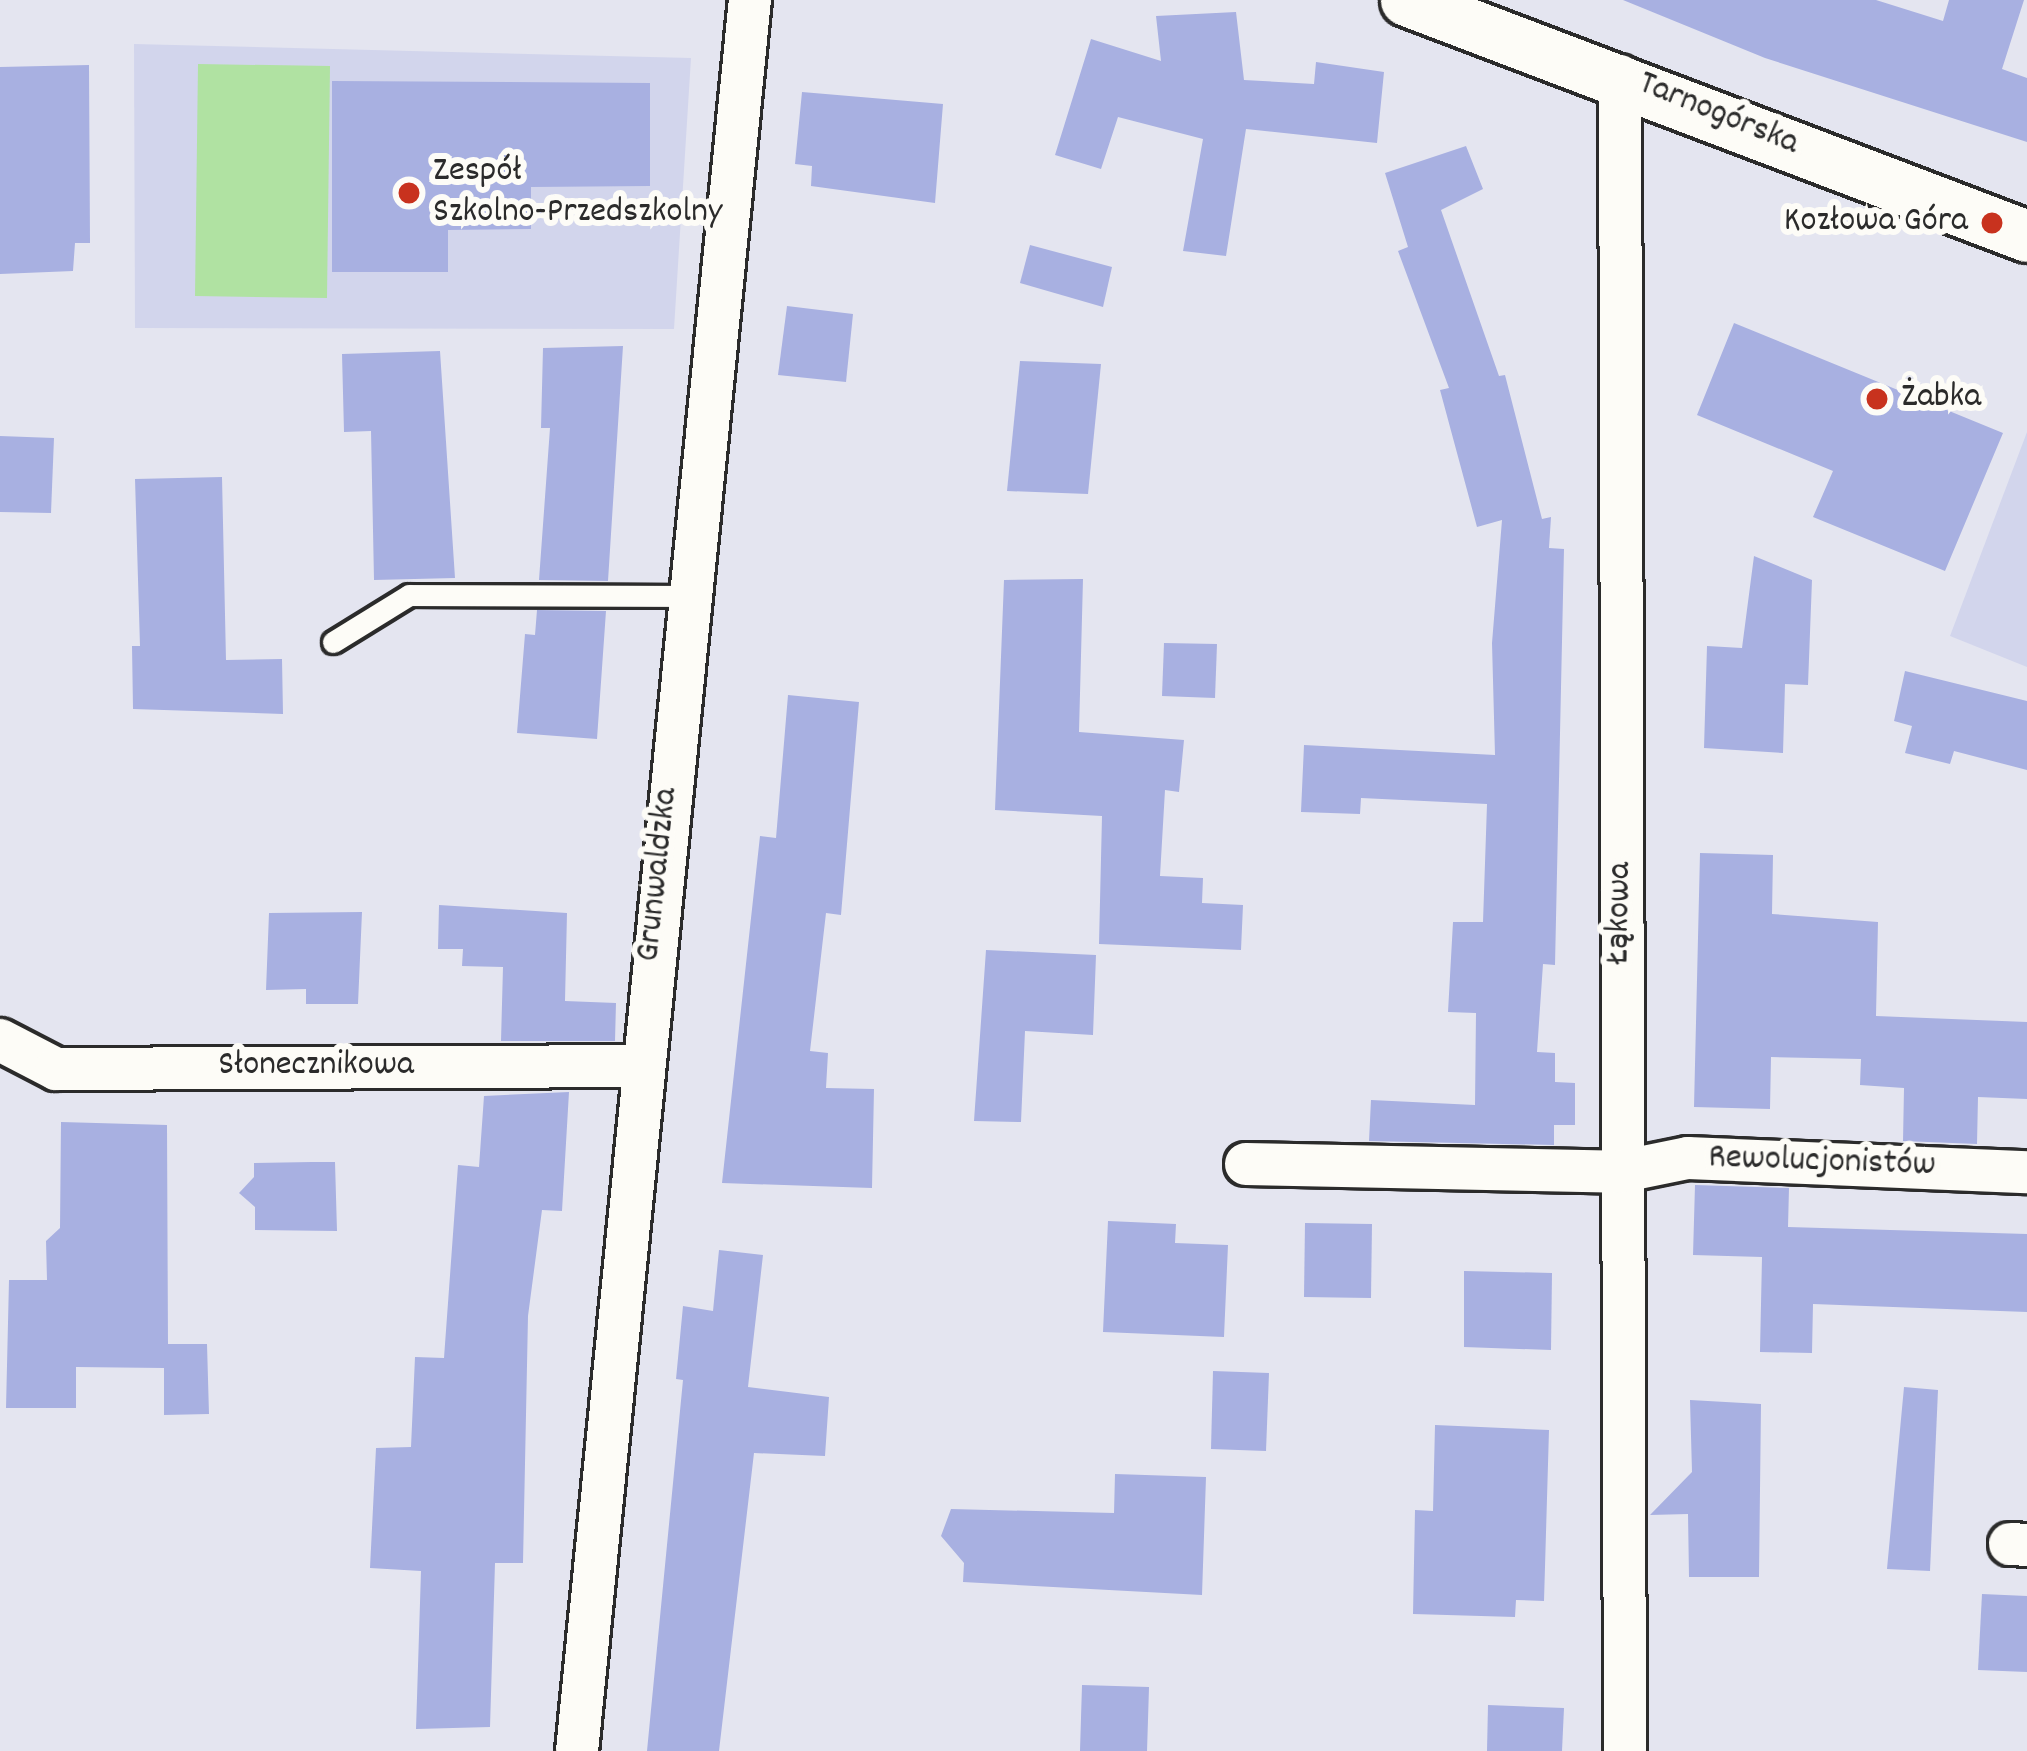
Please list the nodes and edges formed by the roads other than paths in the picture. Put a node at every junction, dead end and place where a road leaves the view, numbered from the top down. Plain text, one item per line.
1 (750, 0) edge
2 (1406, 0) edge
3 (1620, 76) junction
4 (2027, 236) edge
5 (688, 596) junction
6 (333, 642) dead end
7 (0, 1040) edge
8 (639, 1066) junction
9 (1246, 1164) dead end
10 (1619, 1172) junction
11 (2027, 1172) edge
12 (577, 1751) edge
13 (1625, 1751) edge

1 - 5 street, Grunwaldzka
2 - 3 street, Tarnogórska
3 - 4 street, Tarnogórska
3 - 10 street, Łąkowa
5 - 6 lane
5 - 8 street, Grunwaldzka
7 - 8 street, Słonecznikowa
8 - 12 street, Grunwaldzka
9 - 10 street, Rewolucjonistów
10 - 11 street, Rewolucjonistów
10 - 13 street, Łąkowa

